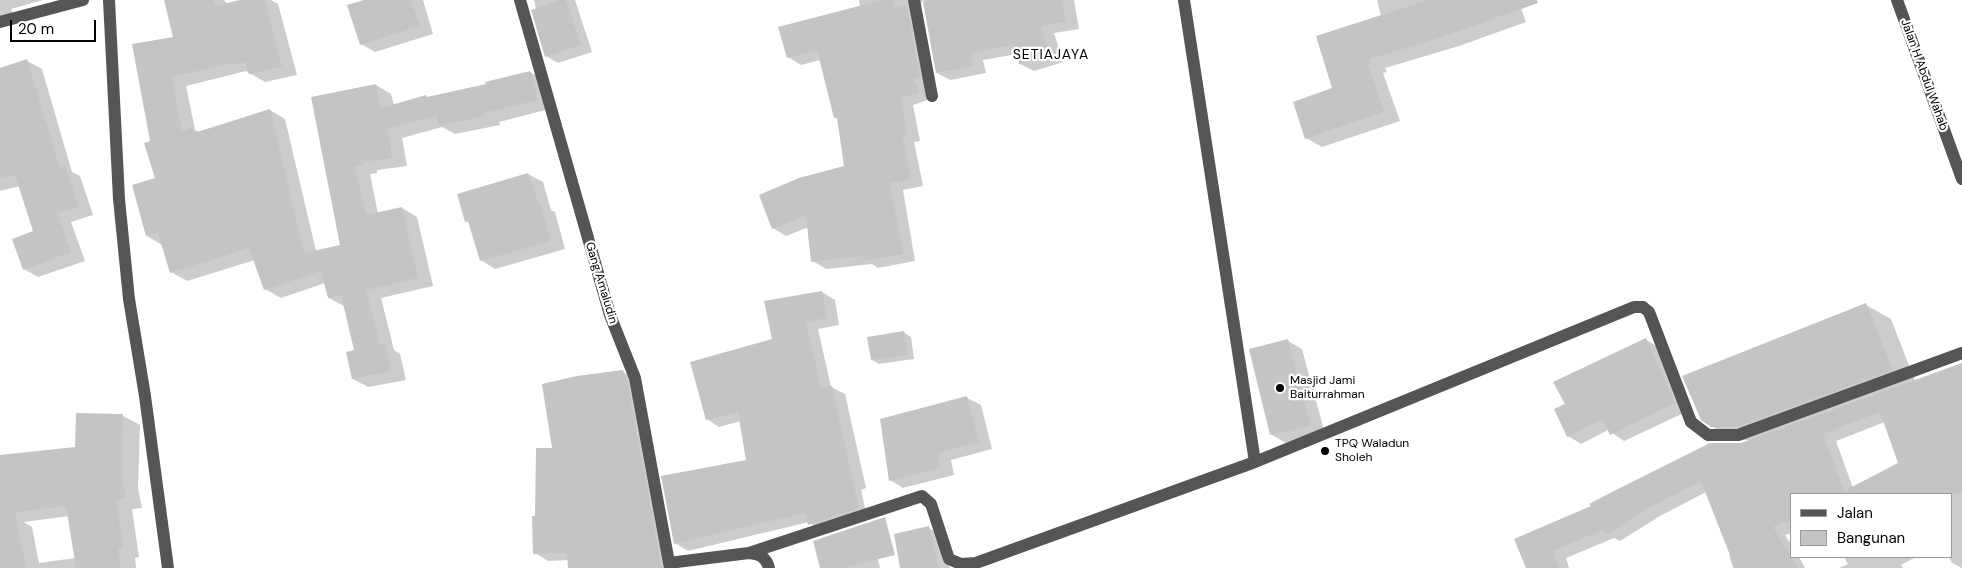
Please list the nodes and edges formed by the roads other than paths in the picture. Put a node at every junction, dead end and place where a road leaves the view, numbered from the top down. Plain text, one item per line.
1 (83, 0) edge
2 (109, 0) edge
3 (520, 0) edge
4 (914, 0) edge
5 (1184, 0) edge
6 (1897, 0) edge
7 (0, 22) edge
8 (932, 96) dead end
9 (1962, 179) edge
10 (1962, 353) edge
11 (1254, 462) junction
12 (749, 553) junction
13 (669, 566) edge
14 (168, 568) edge
15 (769, 568) edge

1 - 7 street
2 - 14 street
3 - 13 street, Gang Amaludin
4 - 8 street
5 - 11 street
6 - 9 street, Jalan H Abdul Wahab
10 - 11 street
11 - 12 street
12 - 13 street
12 - 15 street

